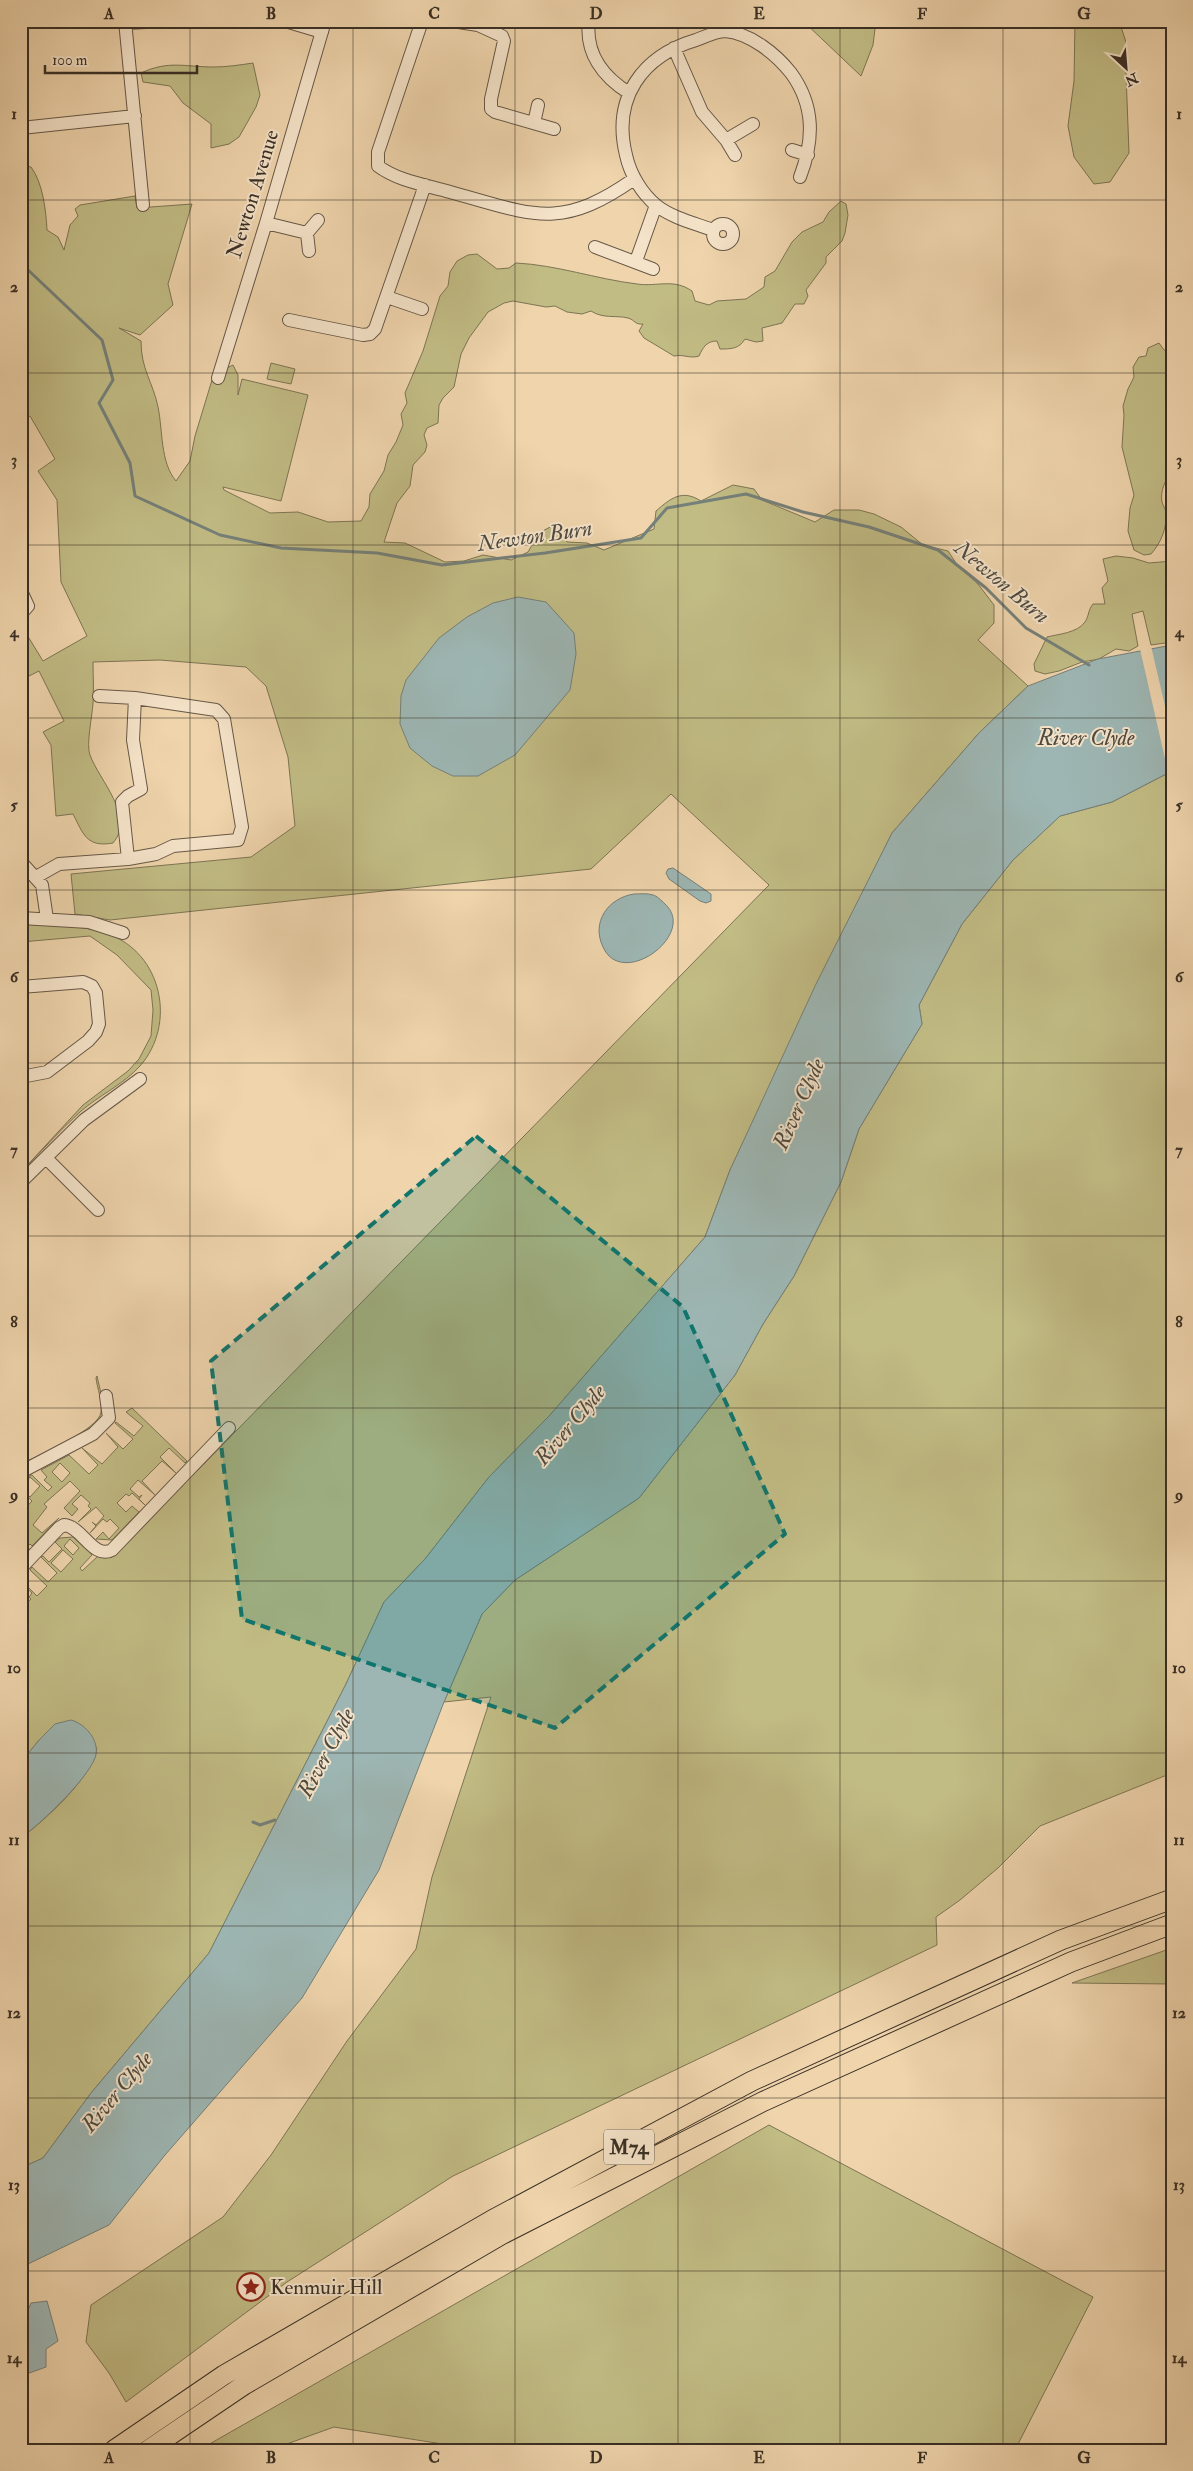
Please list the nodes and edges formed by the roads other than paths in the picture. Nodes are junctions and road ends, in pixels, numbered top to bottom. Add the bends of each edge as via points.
1 (166, 21) edge
2 (285, 21) edge
3 (422, 21) edge
4 (452, 21) edge
5 (589, 21) edge
6 (125, 22) edge
7 (723, 26) edge
8 (323, 27) edge
9 (674, 48) junction
10 (629, 93) junction
11 (538, 106) dead end
12 (135, 116) junction
13 (534, 123) junction
14 (753, 124) dead end
15 (21, 128) edge
16 (554, 129) dead end
17 (726, 140) junction
18 (792, 150) dead end
19 (735, 155) dead end
20 (808, 155) junction
21 (800, 177) dead end
22 (634, 179) junction
23 (425, 185) junction
24 (143, 205) dead end
25 (656, 205) junction
26 (318, 220) dead end
27 (266, 223) junction
28 (713, 230) dead end
29 (307, 233) junction
30 (595, 247) dead end
31 (309, 251) dead end
32 (636, 261) junction
33 (654, 269) dead end
34 (387, 297) junction
35 (422, 309) dead end
36 (289, 320) dead end
37 (218, 378) dead end
38 (21, 590) edge
39 (21, 614) edge
40 (99, 696) dead end
41 (135, 698) junction
42 (128, 859) junction
43 (21, 862) edge
44 (36, 877) junction
45 (21, 918) edge
46 (47, 919) junction
47 (123, 933) dead end
48 (21, 987) edge
49 (21, 1077) edge
50 (140, 1079) dead end
51 (46, 1158) junction
52 (21, 1182) edge
53 (98, 1210) dead end
54 (106, 1396) dead end
55 (230, 1428) dead end
56 (21, 1472) edge
57 (21, 1568) edge
58 (1172, 1899) edge
59 (1172, 1924) edge
60 (114, 2450) edge
61 (148, 2450) edge

1 - 6 street
2 - 8 street
3 - 23 street via 378,152 378,166 388,174
4 - 13 street via 478,25 502,36 491,109
5 - 10 street via 590,47 597,64 611,82
6 - 12 street
7 - 9 street
7 - 20 street via 774,55 797,81 809,109 812,126
8 - 27 street, Newton Avenue
9 - 10 street via 648,65
9 - 17 street via 702,112
10 - 22 street via 622,135 627,163
11 - 13 street
12 - 15 street
12 - 24 street
13 - 16 street
14 - 17 street
17 - 19 street
18 - 20 street
20 - 21 street
22 - 23 street via 586,207 548,215 527,213
22 - 25 street
23 - 34 street
25 - 28 street
25 - 32 street
26 - 29 street
27 - 29 street
27 - 37 street, Newton Avenue
29 - 31 street
30 - 32 street
32 - 33 street
34 - 35 street
34 - 36 street via 376,329 370,334
38 - 39 street via 28,606
40 - 41 street
41 - 42 street via 133,740 141,789 122,802
41 - 42 street via 216,710 224,720 242,827 238,840 232,842 173,846 156,854
42 - 44 street via 59,864
43 - 44 street
44 - 46 street via 45,892
45 - 46 street
46 - 47 street via 89,922
48 - 49 street via 88,983 96,993 100,1024 88,1041 47,1072
50 - 51 street via 84,1120
51 - 52 street
51 - 53 street
54 - 56 street via 109,1418 97,1431
55 - 57 street via 112,1550 99,1551 74,1528 64,1525
58 - 60 highway, M74 via 1061,1940 752,2081 492,2220 224,2375
59 - 61 highway, M74 via 1071,1962 771,2098 501,2235 244,2385

